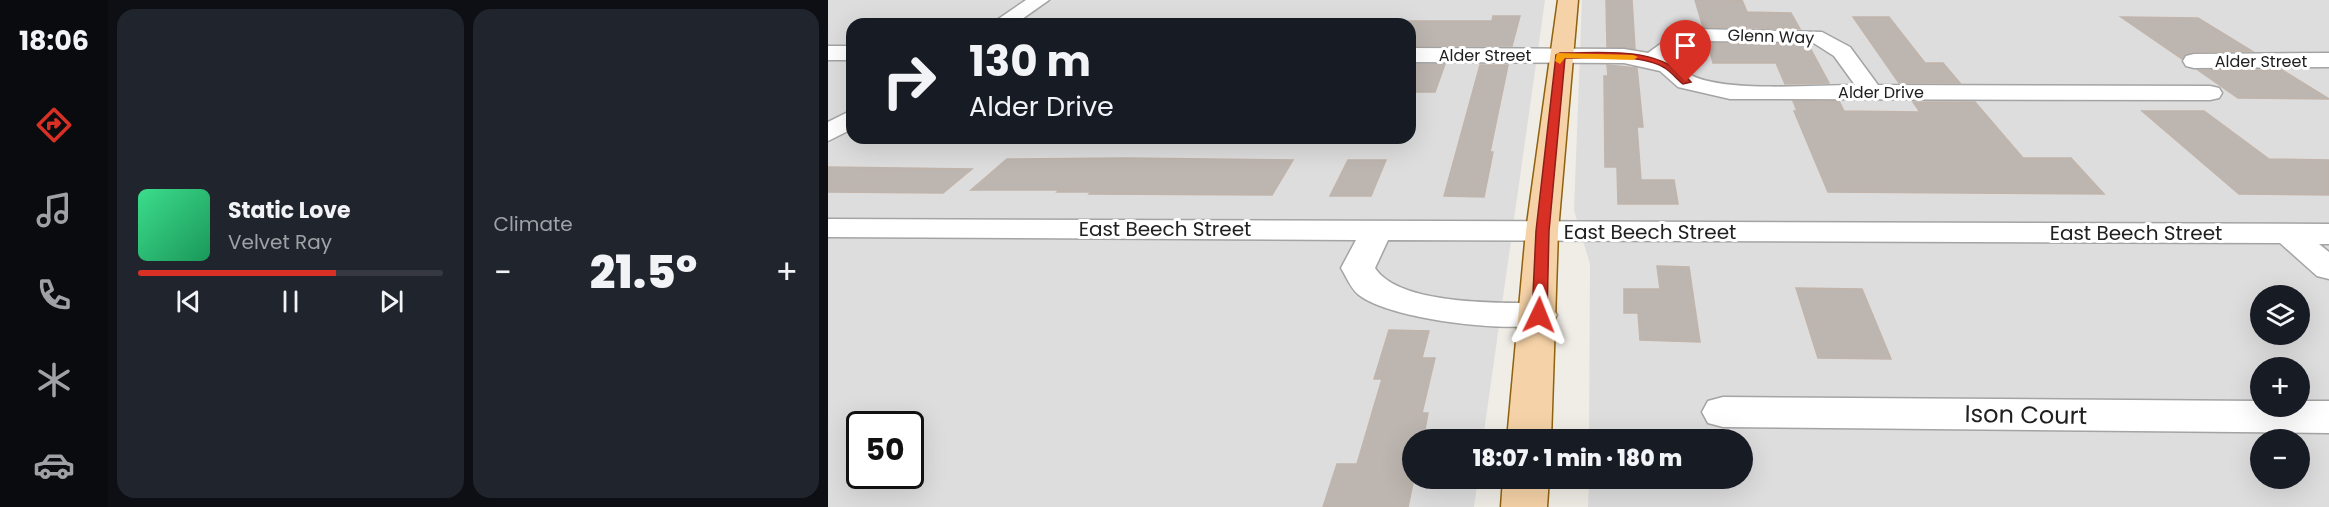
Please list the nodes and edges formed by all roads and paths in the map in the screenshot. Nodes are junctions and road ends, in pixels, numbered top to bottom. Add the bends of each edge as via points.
1 (1039, 0) edge
2 (1568, 0) edge
3 (1010, 18) edge
4 (828, 53) edge
5 (846, 53) edge
6 (1416, 55) edge
7 (1560, 55) junction
8 (1652, 60) junction
9 (2329, 60) edge
10 (2193, 61) dead end
11 (1871, 92) junction
12 (2210, 93) dead end
13 (846, 122) edge
14 (828, 133) edge
15 (828, 228) edge
16 (1379, 230) junction
17 (1542, 231) junction
18 (2288, 234) junction
19 (2329, 234) edge
20 (2329, 269) edge
21 (1539, 315) junction
22 (1723, 412) dead end
23 (2329, 417) edge
24 (1530, 429) edge
25 (1525, 489) edge
26 (1524, 507) edge

1 - 3 street
2 - 7 main road
4 - 5 street
6 - 7 street, Alder Street
7 - 8 street, Alder Drive
7 - 17 main road
8 - 11 street, Alder Drive via 1668,66 1686,82 1707,89
8 - 11 street, Glenn Way via 1682,39 1696,35 1815,36 1842,49
9 - 10 street, Alder Street
11 - 12 street, Alder Drive
13 - 14 street
15 - 16 street, East Beech Street
16 - 17 street, East Beech Street
16 - 21 street via 1358,268 1369,286 1391,298 1461,310
17 - 18 street, East Beech Street
17 - 21 main road
18 - 19 street, East Beech Street
18 - 20 street
21 - 24 main road
22 - 23 street, Ison Court
25 - 26 main road

